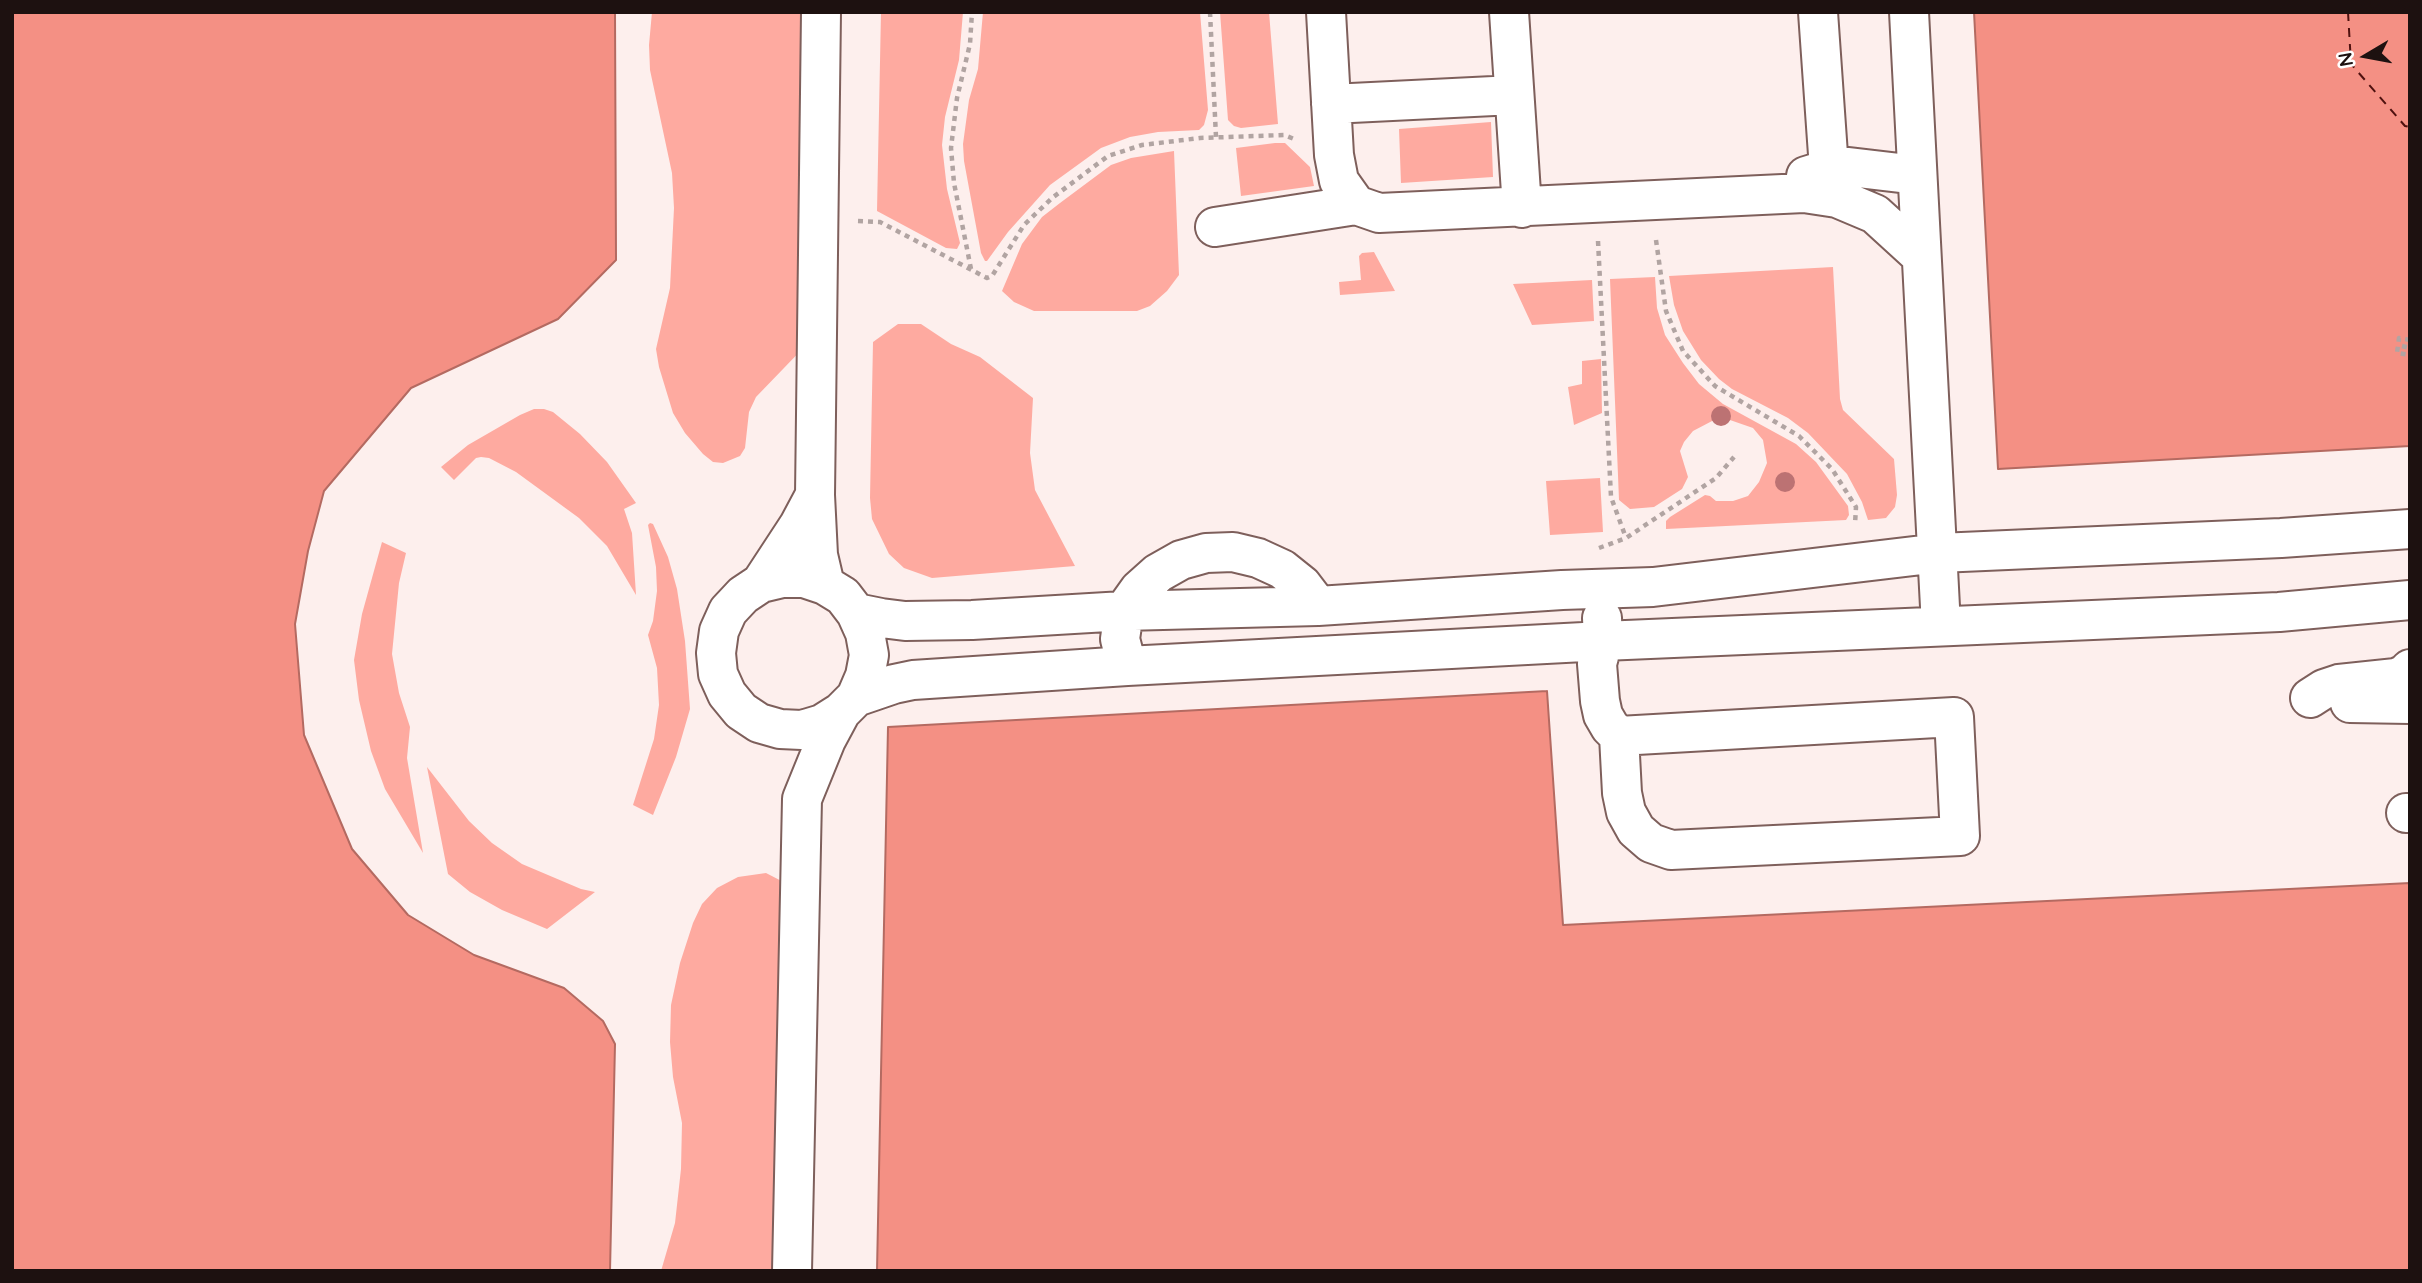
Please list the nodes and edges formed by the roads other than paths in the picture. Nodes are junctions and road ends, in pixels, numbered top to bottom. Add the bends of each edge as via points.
1 (821, 12) edge
2 (1326, 12) edge
3 (1509, 12) edge
4 (1818, 12) edge
5 (1909, 12) edge
6 (1514, 95) junction
7 (1331, 104) junction
8 (1829, 169) junction
9 (1917, 175) junction
10 (1773, 193) junction
11 (1356, 205) junction
12 (1522, 208) junction
13 (1215, 227) dead end
14 (1921, 256) junction
15 (814, 495) junction
16 (2410, 529) edge
17 (1939, 552) junction
18 (761, 583) junction
19 (825, 584) junction
20 (1601, 588) junction
21 (2410, 600) edge
22 (1318, 606) junction
23 (1124, 611) junction
24 (856, 613) junction
25 (1941, 626) junction
26 (1603, 640) junction
27 (1127, 666) junction
28 (2410, 669) edge
29 (2410, 704) edge
30 (848, 705) junction
31 (759, 723) junction
32 (1619, 736) junction
33 (802, 799) junction
34 (792, 1271) edge

1 - 15 lane
2 - 7 lane
3 - 6 lane
4 - 8 lane
5 - 9 lane
6 - 7 lane
6 - 12 lane
7 - 11 lane via 1339,181
8 - 9 lane via 1869,167
8 - 10 lane via 1799,178
9 - 14 lane
10 - 12 lane
10 - 14 lane via 1804,193 1853,203 1875,215
11 - 12 lane via 1379,214
11 - 13 lane
14 - 17 lane
15 - 18 lane
15 - 19 lane
16 - 17 lane
17 - 20 lane via 1653,587
17 - 25 lane
18 - 19 lane via 804,578
18 - 31 lane via 728,611 716,653 718,674 727,694
19 - 24 lane via 843,596
20 - 22 lane
20 - 26 lane
21 - 25 lane via 2279,612
22 - 23 lane
22 - 23 lane via 1282,569 1233,552 1181,560 1158,573
23 - 24 lane via 905,621
23 - 27 lane via 1120,639
24 - 30 lane via 869,655 865,676
25 - 26 lane
26 - 27 lane
26 - 32 lane via 1621,686
27 - 30 lane via 913,680
28 - 29 lane via 2396,678 2339,684 2310,698
30 - 31 lane via 822,724 802,730
30 - 33 lane via 826,740
31 - 33 lane via 777,747
32 - 32 lane via 1626,813 1651,843 1671,850 1960,836 1954,717
33 - 34 lane

